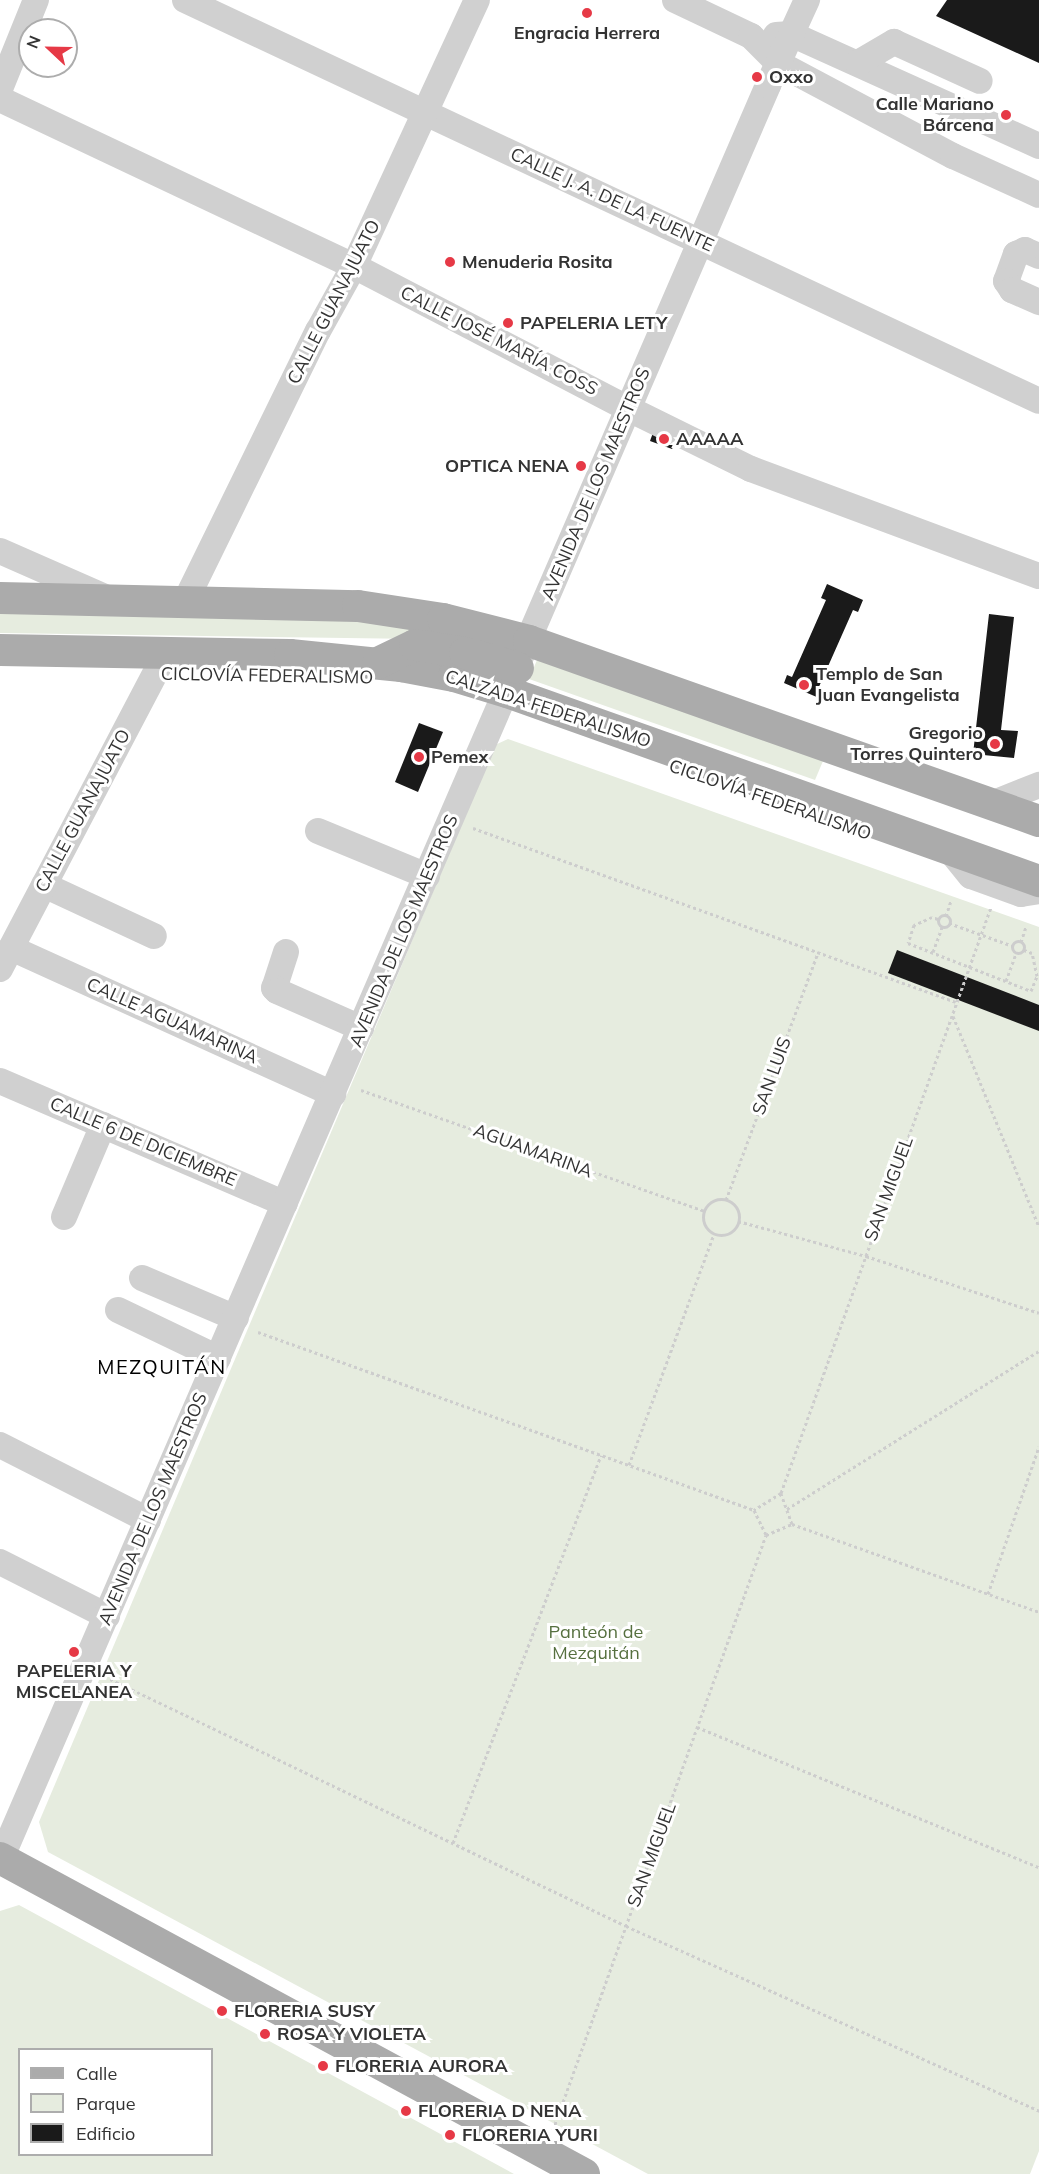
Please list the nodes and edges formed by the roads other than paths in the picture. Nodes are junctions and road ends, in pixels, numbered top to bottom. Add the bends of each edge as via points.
1 (36, 0) edge
2 (185, 0) edge
3 (477, 0) edge
4 (675, 0) edge
5 (807, 0) edge
6 (791, 34) junction
7 (751, 36) junction
8 (778, 63) junction
9 (858, 63) junction
10 (980, 81) dead end
11 (0, 89) edge
12 (0, 99) edge
13 (425, 114) junction
14 (1039, 146) edge
15 (1039, 195) edge
16 (701, 241) junction
17 (1039, 256) edge
18 (354, 266) junction
19 (1039, 302) edge
20 (1039, 401) edge
21 (629, 409) junction
22 (0, 551) edge
23 (1039, 576) edge
24 (0, 598) edge
25 (111, 600) junction
26 (185, 602) junction
27 (0, 650) edge
28 (166, 653) junction
29 (518, 667) junction
30 (1039, 785) edge
31 (992, 804) junction
32 (1039, 821) edge
33 (318, 831) dead end
34 (948, 848) junction
35 (427, 876) junction
36 (1039, 881) edge
37 (44, 885) junction
38 (1039, 891) edge
39 (154, 936) dead end
40 (286, 952) dead end
41 (6, 959) edge
42 (361, 1028) junction
43 (0, 1081) edge
44 (333, 1094) junction
45 (103, 1125) junction
46 (285, 1204) junction
47 (64, 1217) dead end
48 (142, 1278) dead end
49 (118, 1310) dead end
50 (236, 1318) junction
51 (218, 1358) junction
52 (0, 1445) edge
53 (148, 1520) junction
54 (0, 1562) edge
55 (107, 1616) junction
56 (0, 1860) edge
57 (585, 2174) edge

1 - 11 street
2 - 13 street, CALLE J. A. DE LA FUENTE
3 - 13 street, CALLE GUANAJUATO
4 - 7 street
5 - 6 street, AVENIDA DE LOS MAESTROS
6 - 7 street
6 - 8 street, AVENIDA DE LOS MAESTROS
6 - 9 street
7 - 8 street
8 - 15 street via 953,156
8 - 16 street, AVENIDA DE LOS MAESTROS
9 - 10 street via 894,42
9 - 14 street
12 - 18 street, CALLE JOSÉ MARÍA COSS
13 - 16 street, CALLE J. A. DE LA FUENTE
13 - 18 street, CALLE GUANAJUATO
16 - 20 street, CALLE J. A. DE LA FUENTE
16 - 21 street, AVENIDA DE LOS MAESTROS
17 - 19 street via 1021,251 1016,254 1006,281 1012,290
18 - 21 street, CALLE JOSÉ MARÍA COSS
18 - 26 street, CALLE GUANAJUATO
21 - 23 street, CALLE JOSÉ MARÍA COSS via 751,469
21 - 29 street, AVENIDA DE LOS MAESTROS
22 - 25 street
24 - 25 main road, CALZADA FEDERALISMO
25 - 26 main road, CALZADA FEDERALISMO
26 - 29 main road, CALZADA FEDERALISMO via 358,606 443,619
27 - 28 main road, CALZADA FEDERALISMO
28 - 29 main road, CALZADA FEDERALISMO via 378,663 454,676
28 - 37 street, CALLE GUANAJUATO
29 - 31 main road, CALZADA FEDERALISMO
29 - 34 main road, CALZADA FEDERALISMO
29 - 35 street, AVENIDA DE LOS MAESTROS
30 - 31 street
31 - 32 main road, CALZADA FEDERALISMO
33 - 35 street
34 - 36 main road, CALZADA FEDERALISMO
34 - 38 street via 971,876 1021,894
35 - 42 street, AVENIDA DE LOS MAESTROS
37 - 39 street
37 - 41 street, CALLE GUANAJUATO
40 - 42 street via 274,988
41 - 44 street, CALLE AGUAMARINA
42 - 44 street, AVENIDA DE LOS MAESTROS
43 - 45 street, CALLE 6 DE DICIEMBRE
44 - 46 street, AVENIDA DE LOS MAESTROS
45 - 46 street, CALLE 6 DE DICIEMBRE
45 - 47 street
46 - 50 street, AVENIDA DE LOS MAESTROS
48 - 50 street
49 - 51 street
50 - 51 street, AVENIDA DE LOS MAESTROS
51 - 53 street, AVENIDA DE LOS MAESTROS
52 - 53 street
53 - 55 street, AVENIDA DE LOS MAESTROS
54 - 55 street
55 - 56 street, AVENIDA DE LOS MAESTROS
56 - 57 main road

